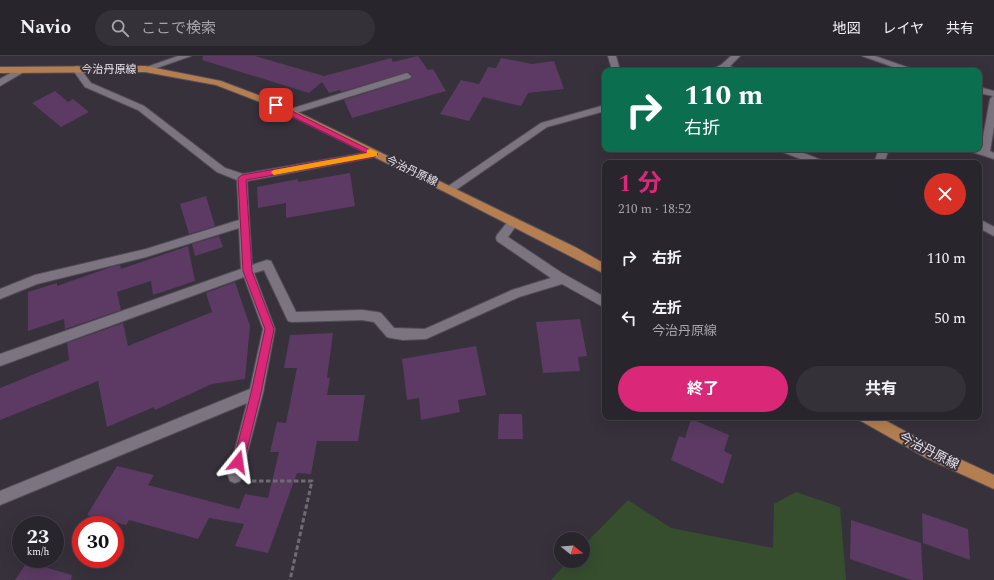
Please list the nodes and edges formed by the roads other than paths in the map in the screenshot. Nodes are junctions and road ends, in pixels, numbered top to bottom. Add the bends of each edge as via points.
1 (187, 56) edge
2 (612, 56) edge
3 (866, 56) edge
4 (733, 57) edge
5 (724, 67) joint
6 (615, 68) edge
7 (727, 68) edge
8 (904, 68) edge
9 (76, 69) junction
10 (145, 69) junction
11 (0, 70) edge
12 (21, 70) junction
13 (407, 76) dead end
14 (0, 83) edge
15 (982, 91) edge
16 (994, 94) edge
17 (994, 99) edge
18 (602, 109) edge
19 (290, 112) junction
20 (791, 152) edge
21 (375, 154) junction
22 (989, 155) edge
23 (814, 160) edge
24 (242, 178) junction
25 (449, 189) junction
26 (245, 222) junction
27 (514, 222) junction
28 (982, 225) edge
29 (994, 232) edge
30 (602, 268) edge
31 (247, 271) junction
32 (562, 279) junction
33 (0, 294) edge
34 (602, 301) edge
35 (0, 360) edge
36 (256, 393) junction
37 (871, 420) edge
38 (235, 476) road end
39 (994, 482) edge
40 (0, 498) edge

1 - 10 street
2 - 6 street
3 - 8 street
4 - 5 street
5 - 7 street
9 - 10 main road, 今治丹原線
9 - 12 main road, 今治丹原線
9 - 24 street via 88,85 141,108 221,170
10 - 19 main road, 今治丹原線 via 218,83
11 - 12 main road, 今治丹原線
12 - 14 street
13 - 19 street
15 - 16 street
17 - 22 street
18 - 25 street via 544,125
19 - 21 main road, 今治丹原線
20 - 23 street
21 - 24 street
21 - 25 main road, 今治丹原線
24 - 26 street
25 - 27 main road, 今治丹原線
26 - 31 street
26 - 33 street via 146,254 55,274
27 - 30 main road, 今治丹原線
27 - 32 street via 500,238
28 - 29 street
31 - 32 street via 267,264 292,317 376,317 391,333 403,335 426,334 516,293
31 - 35 street
31 - 36 street via 269,329
32 - 34 street
36 - 38 street
36 - 40 street
37 - 39 main road, 今治丹原線 via 931,453

